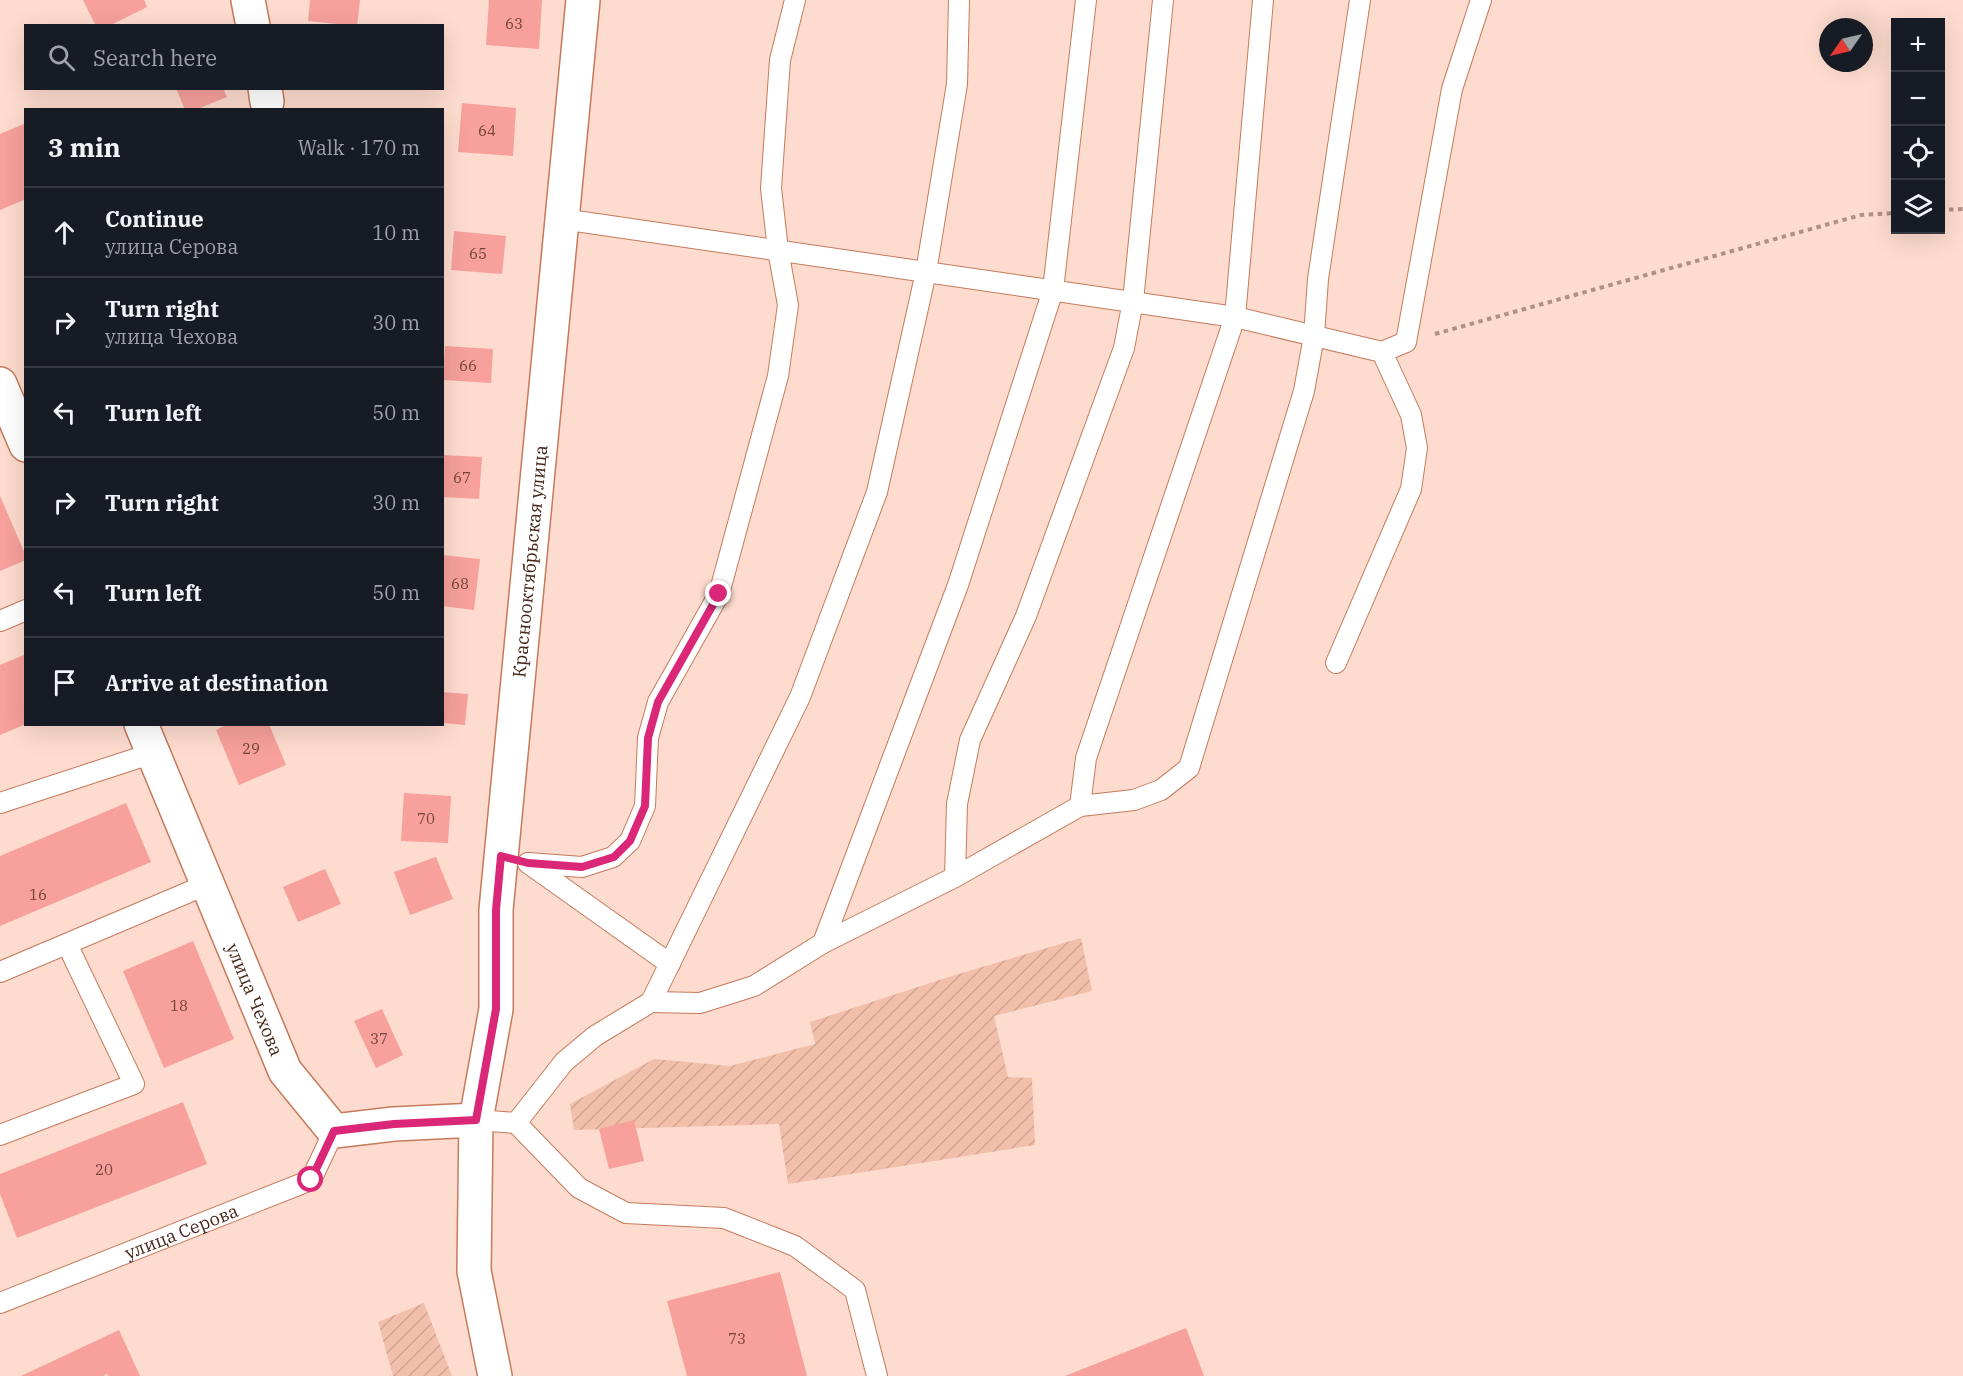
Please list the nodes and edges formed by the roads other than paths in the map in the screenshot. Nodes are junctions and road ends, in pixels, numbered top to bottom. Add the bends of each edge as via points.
1 (248, 0) edge
2 (583, 0) edge
3 (795, 0) edge
4 (959, 0) edge
5 (1086, 0) edge
6 (1163, 0) edge
7 (1263, 0) edge
8 (1360, 0) edge
9 (1481, 0) edge
10 (253, 24) edge
11 (562, 219) junction
12 (778, 250) junction
13 (926, 272) junction
14 (1053, 290) junction
15 (1133, 301) junction
16 (1235, 317) junction
17 (1314, 336) junction
18 (1382, 352) junction
19 (0, 384) edge
20 (24, 440) edge
21 (24, 611) edge
22 (0, 621) edge
23 (1336, 663) dead end
24 (147, 739) edge
25 (0, 803) edge
26 (1080, 806) junction
27 (515, 860) junction
28 (955, 876) junction
29 (208, 884) junction
30 (823, 943) junction
31 (67, 944) junction
32 (670, 964) junction
33 (0, 972) edge
34 (651, 1002) junction
35 (476, 1120) junction
36 (516, 1123) junction
37 (334, 1131) junction
38 (0, 1135) edge
39 (0, 1303) edge
40 (495, 1376) edge
41 (877, 1376) edge

1 - 10 street
2 - 11 street, Краснооктябрьская улица
3 - 12 lane via 780,60 771,188
4 - 13 lane via 957,84
5 - 14 lane
6 - 15 lane
7 - 16 lane
8 - 17 lane via 1318,279
9 - 18 lane via 1452,90 1406,342
11 - 12 lane
11 - 27 street, Краснооктябрьская улица
12 - 13 lane
12 - 27 lane via 788,305 778,376 719,594 658,702 648,738 645,806 630,841 614,857 582,867
13 - 14 lane
13 - 32 lane via 877,492 800,697
14 - 15 lane
14 - 30 lane via 958,585
15 - 16 lane
15 - 28 lane via 1125,348 1034,593 970,740 957,804
16 - 17 lane
16 - 26 lane via 1086,758
17 - 18 lane
17 - 26 lane via 1304,391 1189,768 1161,790 1134,800
18 - 23 lane via 1411,415 1416,448 1411,489
19 - 20 street
21 - 22 lane
24 - 25 lane
24 - 29 street, улица Чехова
26 - 28 lane
27 - 32 lane
27 - 35 street, Краснооктябрьская улица via 496,910 496,1009
28 - 30 lane
29 - 31 lane
29 - 37 street, улица Чехова via 285,1071
30 - 34 lane via 754,986 700,1003
31 - 33 lane
31 - 38 lane via 134,1084
32 - 34 lane
34 - 36 lane via 595,1036 564,1062
35 - 36 lane
35 - 37 street
35 - 40 street, Краснооктябрьская улица via 474,1271
36 - 41 lane via 579,1188 626,1213 724,1218 795,1246 855,1290
37 - 39 lane, улица Серова via 311,1180

